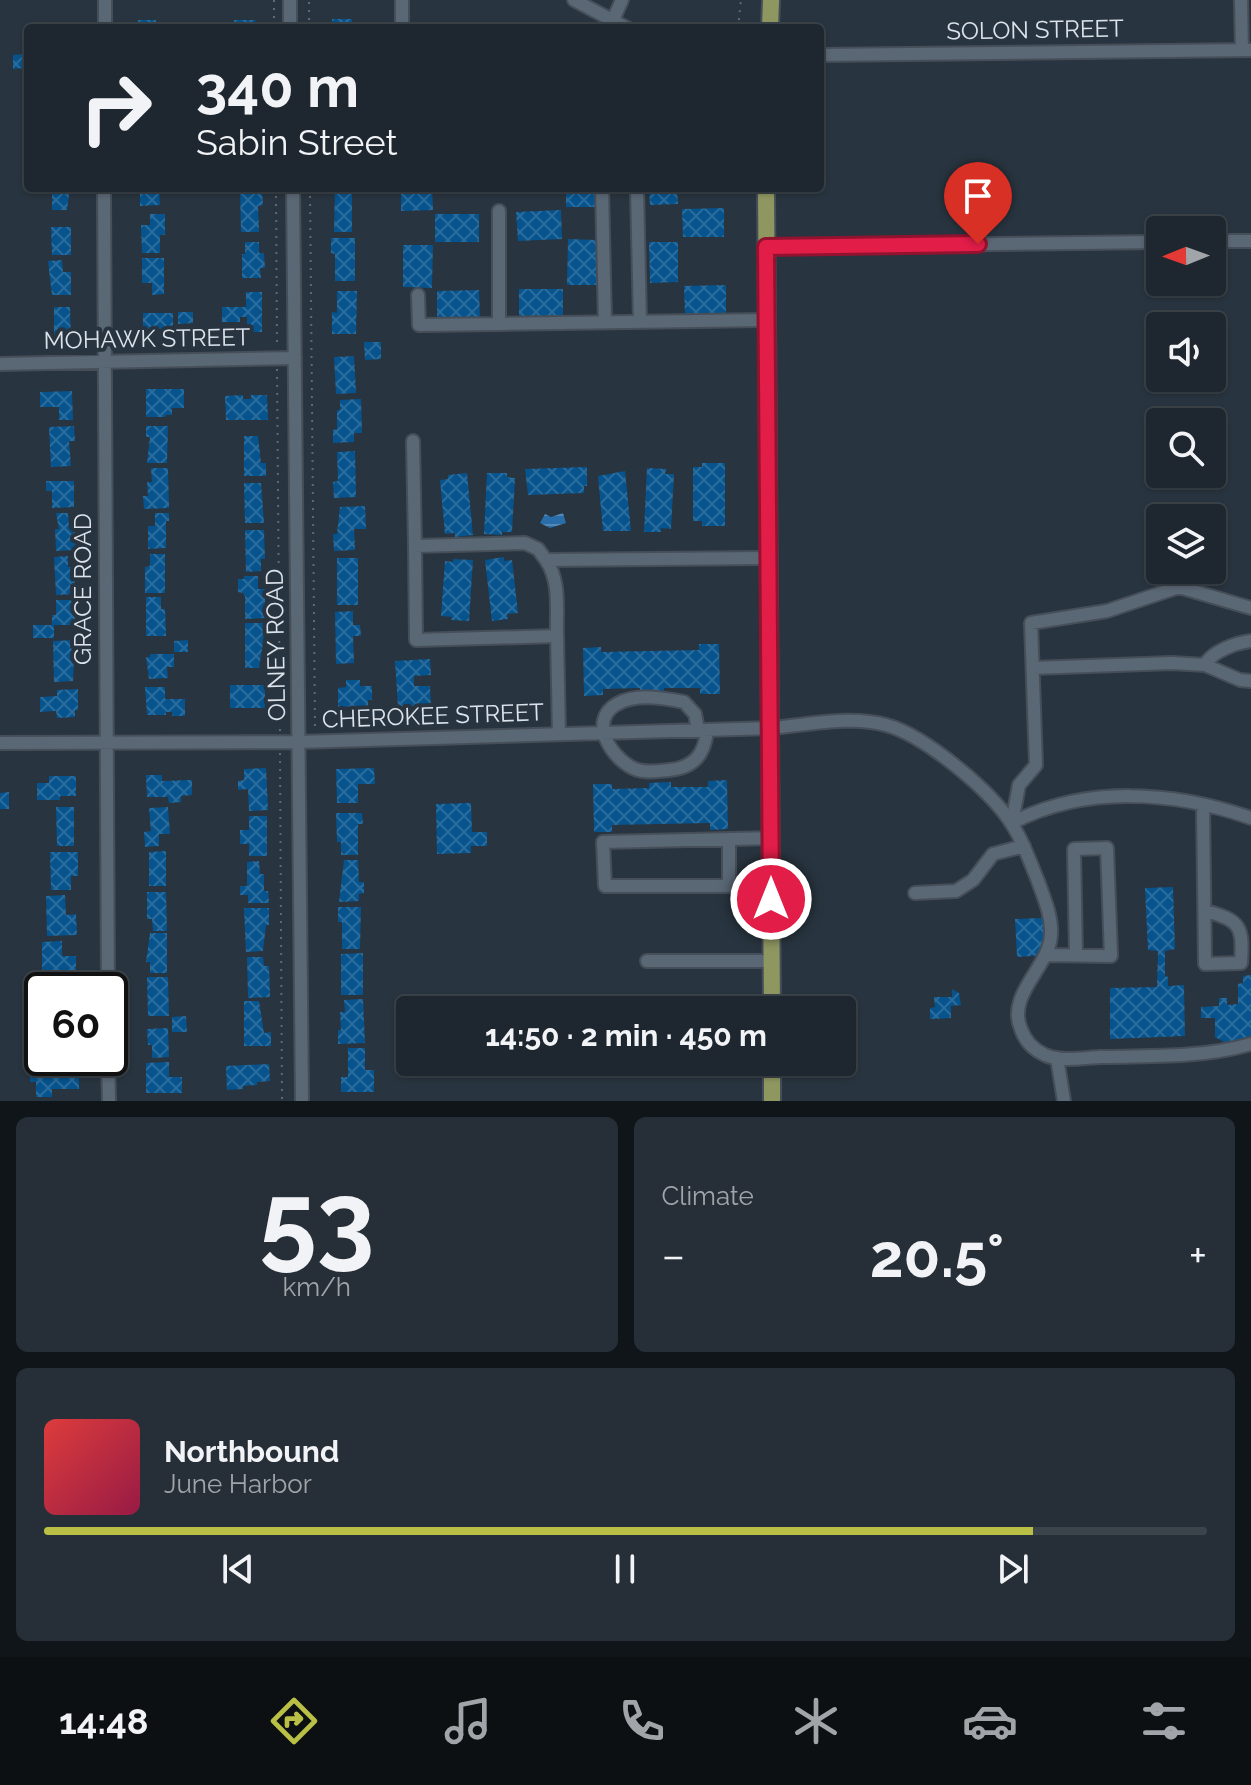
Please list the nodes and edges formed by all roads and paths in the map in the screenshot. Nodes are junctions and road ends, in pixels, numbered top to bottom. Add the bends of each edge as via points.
1 (105, 0) edge
2 (274, 0) edge
3 (290, 0) edge
4 (309, 0) edge
5 (402, 0) edge
6 (574, 0) edge
7 (622, 0) edge
8 (741, 0) edge
9 (771, 0) edge
10 (1241, 0) edge
11 (613, 20) junction
12 (105, 24) edge
13 (274, 24) edge
14 (290, 24) edge
15 (309, 24) edge
16 (402, 24) edge
17 (620, 24) edge
18 (738, 24) edge
19 (770, 24) edge
20 (1247, 50) edge
21 (824, 55) edge
22 (104, 192) edge
23 (276, 192) edge
24 (293, 192) edge
25 (310, 192) edge
26 (602, 192) edge
27 (637, 192) edge
28 (766, 192) edge
29 (499, 211) dead end
30 (1226, 241) edge
31 (1251, 241) edge
32 (1146, 242) edge
33 (766, 247) junction
34 (418, 295) dead end
35 (766, 320) junction
36 (605, 322) junction
37 (640, 322) junction
38 (499, 324) junction
39 (277, 358) junction
40 (295, 358) junction
41 (103, 361) junction
42 (0, 364) edge
43 (413, 441) dead end
44 (415, 546) junction
45 (768, 558) junction
46 (546, 560) junction
47 (1251, 608) edge
48 (557, 636) junction
49 (1251, 641) edge
50 (1205, 665) junction
51 (1033, 668) junction
52 (1251, 681) edge
53 (771, 728) junction
54 (703, 730) junction
55 (603, 733) junction
56 (559, 734) junction
57 (315, 741) junction
58 (106, 742) junction
59 (280, 742) junction
60 (299, 742) junction
61 (0, 743) edge
62 (1203, 806) junction
63 (1251, 818) edge
64 (1012, 823) junction
65 (771, 838) junction
66 (729, 839) junction
67 (1024, 846) junction
68 (915, 893) dead end
69 (1205, 911) junction
70 (1046, 955) junction
71 (1076, 955) junction
72 (647, 961) dead end
73 (772, 961) junction
74 (108, 972) edge
75 (772, 996) edge
76 (1251, 1044) edge
77 (1057, 1058) junction
78 (108, 1076) edge
79 (772, 1076) edge
80 (109, 1101) edge
81 (282, 1101) edge
82 (302, 1101) edge
83 (772, 1101) edge
84 (1064, 1101) edge

1 - 12 street
2 - 13 path
3 - 14 street
4 - 15 path
5 - 16 street
6 - 11 street
7 - 11 street
8 - 18 path
9 - 19 main road
10 - 20 street
11 - 17 street
20 - 21 street, SOLON STREET
22 - 41 street, GRACE ROAD
23 - 39 path
24 - 40 street, OLNEY ROAD
25 - 57 path
26 - 36 street
27 - 37 street
28 - 33 main road
29 - 38 street
30 - 31 street
32 - 33 street
33 - 35 main road
34 - 38 street via 419,325
35 - 37 street
35 - 45 main road
36 - 37 street
36 - 38 street
39 - 40 street, MOHAWK STREET
39 - 41 street, MOHAWK STREET
39 - 59 path
40 - 60 street, OLNEY ROAD
41 - 42 street, MOHAWK STREET
41 - 58 street, GRACE ROAD
43 - 44 street
44 - 46 street via 525,543
44 - 48 street via 416,640
45 - 46 street
45 - 53 main road
46 - 48 street via 556,587
47 - 51 street via 1179,587 1107,611 1031,623
48 - 56 street
49 - 50 street via 1239,642
50 - 51 street
50 - 52 street
51 - 64 street via 1036,765 1019,785
53 - 54 street, CHEROKEE STREET
53 - 64 street, CHEROKEE STREET via 846,721 904,730 968,778
53 - 65 main road
54 - 55 street, CHEROKEE STREET
54 - 55 street via 684,702 647,698 615,704 605,714
54 - 55 street via 701,754 694,763 656,771 624,763 613,755
55 - 56 street, CHEROKEE STREET
56 - 57 street, CHEROKEE STREET
57 - 60 street, CHEROKEE STREET
58 - 59 street, CHEROKEE STREET
58 - 61 street, CHEROKEE STREET
58 - 74 street, GRACE ROAD
59 - 60 street, CHEROKEE STREET
59 - 81 path
60 - 82 street, OLNEY ROAD
62 - 63 street
62 - 64 street via 1147,797 1099,797 1050,806
62 - 69 street
64 - 67 street, CHEROKEE STREET
65 - 66 street
65 - 73 main road
66 - 66 street via 603,842 605,886 729,886
67 - 68 street via 993,854 973,880 956,891
67 - 70 street, CHEROKEE STREET via 1051,925
69 - 69 street via 1205,964 1241,963 1243,935 1235,922
70 - 71 street
70 - 77 street via 1022,998 1018,1020 1035,1049
71 - 71 street via 1111,956 1107,848 1074,849
72 - 73 street
73 - 75 main road
76 - 77 street via 1194,1054
77 - 84 street
78 - 80 street
79 - 83 main road

